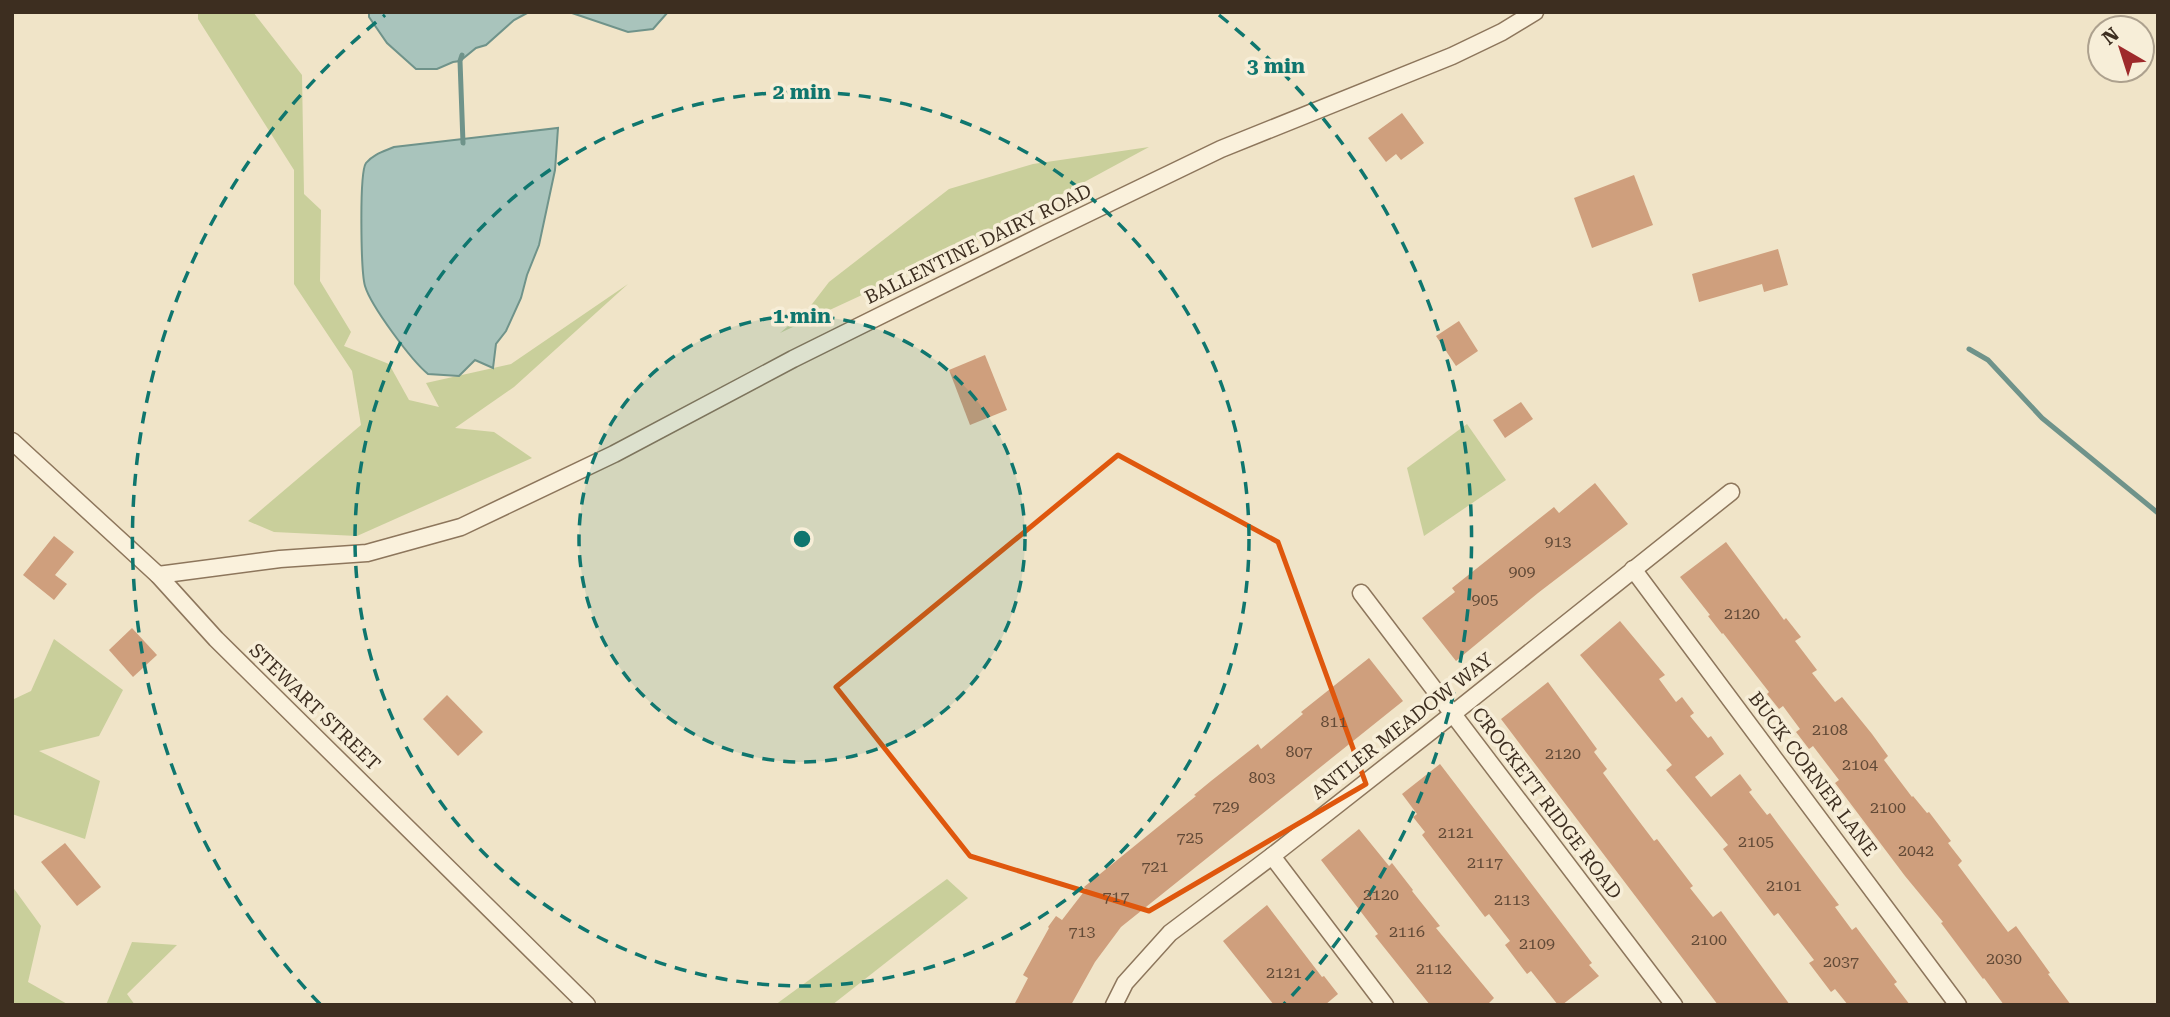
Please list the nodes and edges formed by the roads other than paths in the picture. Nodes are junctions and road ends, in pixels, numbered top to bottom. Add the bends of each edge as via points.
1 (1535, 12) edge
2 (12, 441) edge
3 (1731, 492) dead end
4 (1633, 569) junction
5 (158, 575) junction
6 (1361, 593) dead end
7 (1453, 714) junction
8 (1272, 856) junction
9 (587, 1005) edge
10 (1114, 1005) edge
11 (1384, 1005) edge
12 (1674, 1005) edge
13 (1958, 1005) edge

1 - 5 street, BALLENTINE DAIRY ROAD via 1452,56 1221,149 461,527 367,553
2 - 5 street, STEWART STREET
3 - 4 street, ANTLER MEADOW WAY
4 - 7 street, ANTLER MEADOW WAY
4 - 13 street, BUCK CORNER LANE
5 - 9 street, STEWART STREET via 216,639
6 - 7 street, CROCKETT RIDGE ROAD
7 - 8 street, ANTLER MEADOW WAY
7 - 12 street, CROCKETT RIDGE ROAD
8 - 10 street, ANTLER MEADOW WAY via 1170,933 1125,983
8 - 11 street

